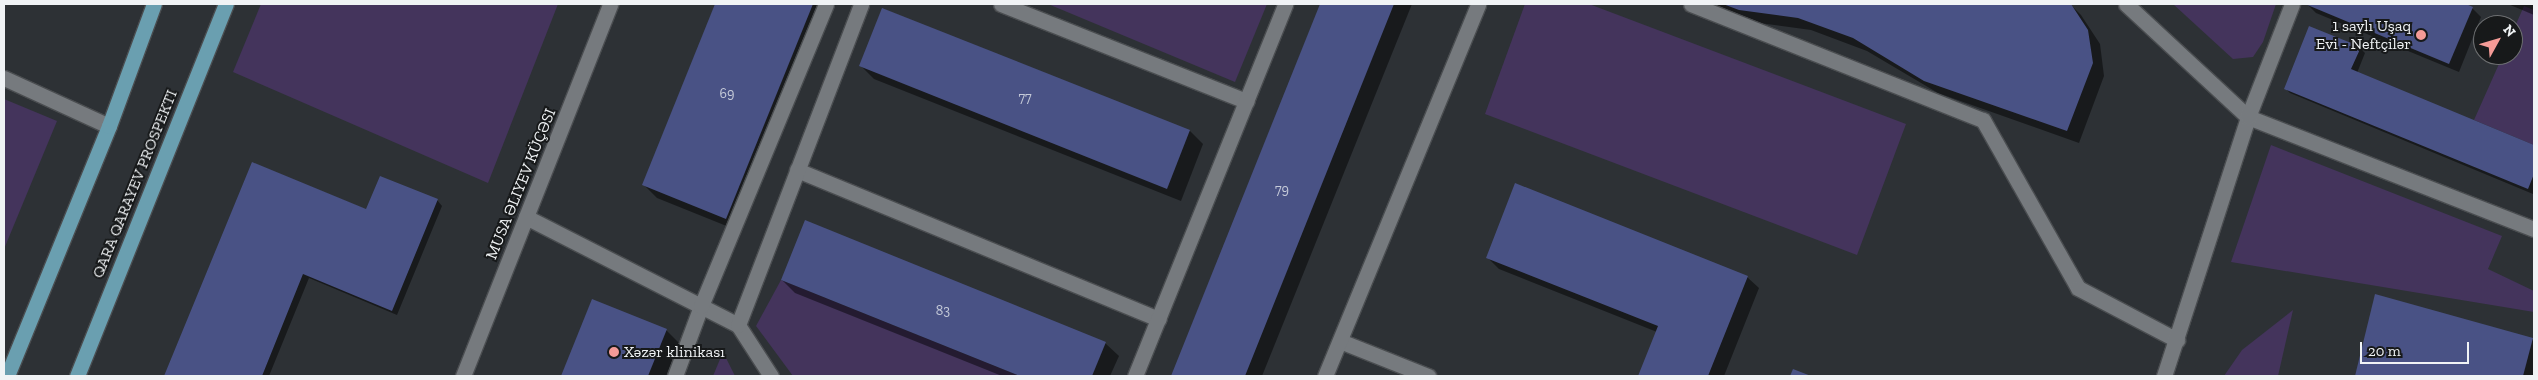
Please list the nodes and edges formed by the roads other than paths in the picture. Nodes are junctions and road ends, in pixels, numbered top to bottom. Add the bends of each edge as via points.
1 (154, 4) edge
2 (226, 4) edge
3 (610, 4) edge
4 (826, 4) edge
5 (861, 4) edge
6 (1001, 4) edge
7 (1285, 4) edge
8 (1478, 4) edge
9 (1690, 4) edge
10 (2126, 4) edge
11 (2292, 4) edge
12 (4, 78) edge
13 (1246, 101) junction
14 (2248, 118) junction
15 (109, 126) junction
16 (797, 170) junction
17 (526, 217) junction
18 (2534, 229) edge
19 (701, 306) junction
20 (1158, 318) junction
21 (738, 325) junction
22 (2178, 340) junction
23 (1340, 341) junction
24 (7, 376) edge
25 (77, 376) edge
26 (463, 376) edge
27 (676, 376) edge
28 (771, 376) edge
29 (1135, 376) edge
30 (1325, 376) edge
31 (1428, 376) edge
32 (2164, 376) edge

1 - 15 main road
2 - 25 main road, QARA QARAYEV PROSPEKTI
3 - 17 street, MUSA ƏLIYEV KÜÇƏSI
4 - 19 street
5 - 16 street
6 - 13 street
7 - 13 street
8 - 23 street
9 - 22 street via 1983,120 2078,288
10 - 14 street
11 - 14 street
12 - 15 street
13 - 20 street
14 - 18 street
14 - 22 street
15 - 24 main road
16 - 20 street
16 - 21 street
17 - 19 street
17 - 26 street, MUSA ƏLIYEV KÜÇƏSI
19 - 21 street
19 - 27 street
20 - 29 street
21 - 28 street
22 - 32 street
23 - 30 street
23 - 31 street

